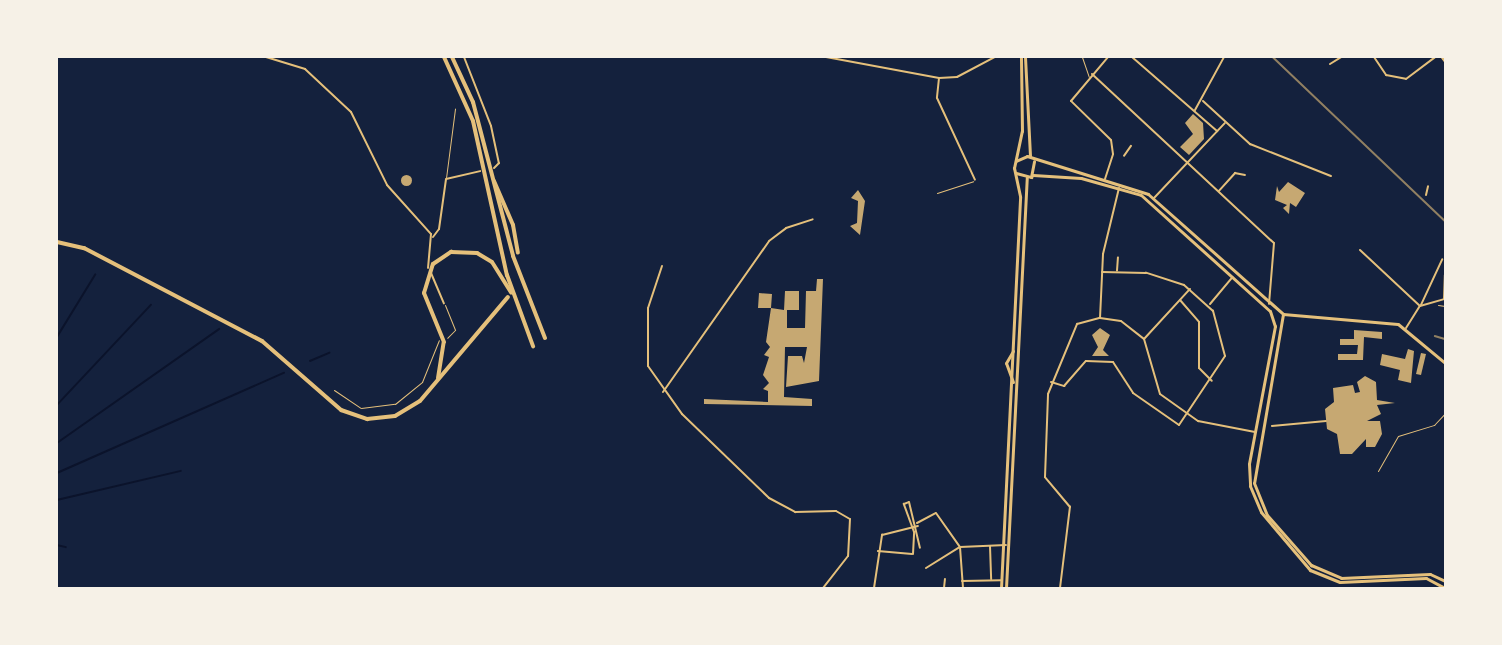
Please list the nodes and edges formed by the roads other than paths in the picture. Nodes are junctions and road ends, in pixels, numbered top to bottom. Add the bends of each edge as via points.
1 (266, 57) edge
2 (444, 57) edge
3 (452, 57) edge
4 (464, 57) edge
5 (826, 57) edge
6 (995, 57) edge
7 (1021, 57) edge
8 (1026, 57) edge
9 (1082, 57) edge
10 (1108, 57) edge
11 (1132, 57) edge
12 (1224, 57) edge
13 (1341, 57) edge
14 (1374, 57) edge
15 (1435, 57) edge
16 (1442, 57) edge
17 (1445, 61) edge
18 (1330, 64) dead end
19 (1092, 74) junction
20 (1089, 77) junction
21 (939, 78) junction
22 (1203, 100) junction
23 (455, 109) dead end
24 (1195, 110) junction
25 (1225, 123) junction
26 (1217, 131) junction
27 (1131, 146) dead end
28 (1124, 156) dead end
29 (1032, 158) junction
30 (1016, 160) junction
31 (1188, 162) junction
32 (494, 168) dead end
33 (480, 171) dead end
34 (1015, 171) junction
35 (491, 174) junction
36 (1034, 175) junction
37 (1245, 175) dead end
38 (1331, 176) dead end
39 (1027, 178) junction
40 (446, 179) junction
41 (975, 180) joint
42 (1104, 181) junction
43 (1120, 185) junction
44 (1428, 186) dead end
45 (1219, 191) junction
46 (937, 193) dead end
47 (1426, 195) dead end
48 (1153, 199) junction
49 (813, 219) dead end
50 (433, 237) junction
51 (57, 242) edge
52 (1360, 250) dead end
53 (518, 253) dead end
54 (1118, 258) dead end
55 (1442, 260) dead end
56 (662, 266) dead end
57 (428, 268) dead end
58 (1102, 272) junction
59 (1117, 272) junction
60 (431, 273) dead end
61 (1235, 275) junction
62 (1445, 275) edge
63 (1190, 289) junction
64 (1445, 292) edge
65 (508, 297) dead end
66 (1179, 300) junction
67 (515, 302) junction
68 (444, 303) joint
69 (1269, 304) junction
70 (1209, 305) junction
71 (1438, 305) junction
72 (1420, 306) junction
73 (1445, 306) edge
74 (1281, 313) junction
75 (1294, 317) junction
76 (1100, 318) junction
77 (1275, 318) junction
78 (1282, 320) junction
79 (1406, 328) junction
80 (447, 338) dead end
81 (545, 338) dead end
82 (1144, 339) junction
83 (439, 340) dead end
84 (533, 346) dead end
85 (1013, 354) junction
86 (1019, 357) junction
87 (1445, 363) edge
88 (438, 379) junction
89 (1212, 381) junction
90 (1013, 382) junction
91 (1051, 382) junction
92 (334, 390) dead end
93 (663, 392) junction
94 (1445, 413) edge
95 (1189, 416) junction
96 (1326, 421) dead end
97 (1272, 426) dead end
98 (1257, 433) junction
99 (1378, 471) dead end
100 (915, 519) junction
101 (910, 521) junction
102 (918, 525) junction
103 (913, 528) junction
104 (990, 545) junction
105 (1006, 545) junction
106 (920, 548) dead end
107 (960, 548) junction
108 (878, 551) junction
109 (913, 554) joint
110 (926, 568) dead end
111 (945, 579) dead end
112 (991, 579) junction
113 (1364, 579) junction
114 (1002, 580) junction
115 (962, 581) junction
116 (1445, 581) edge
117 (824, 588) edge
118 (874, 588) edge
119 (944, 588) edge
120 (963, 588) edge
121 (1001, 588) edge
122 (1006, 588) edge
123 (1060, 588) edge
124 (1365, 588) edge
125 (1445, 588) edge

1 - 50 street via 303,68 348,108 387,185
2 - 67 highway via 473,121
3 - 35 highway via 473,102
4 - 32 street via 490,126 499,163
5 - 21 street via 846,62 863,60
6 - 21 street via 957,77
7 - 30 main road via 1022,131
8 - 29 main road via 1026,147
9 - 20 lane
10 - 19 street
11 - 24 street
12 - 22 street
13 - 18 street
14 - 15 street via 1386,75 1406,79
16 - 17 main road
19 - 20 street
19 - 31 street
20 - 42 street via 1071,101 1111,140
21 - 41 street via 937,98
22 - 24 street
22 - 25 street
23 - 40 lane
24 - 26 street
25 - 26 street
25 - 38 street via 1250,144
26 - 31 street
27 - 28 street
29 - 30 main road
29 - 36 main road
29 - 42 main road
30 - 34 main road
31 - 45 street
31 - 48 street
33 - 40 street
34 - 39 main road
34 - 85 main road via 1020,196
35 - 53 highway via 513,225
35 - 81 highway via 513,256
36 - 39 main road
36 - 42 main road
37 - 45 street via 1235,173
39 - 86 main road
40 - 50 street via 439,229
41 - 46 lane
42 - 43 main road
43 - 48 main road
43 - 58 street
44 - 47 street
45 - 69 street via 1274,243
48 - 61 main road
49 - 93 street via 786,228 769,241
50 - 57 street
51 - 88 highway via 84,248 262,341 353,416 371,420 400,414
52 - 72 street
54 - 59 street
55 - 72 street
56 - 93 street via 648,308 645,356
58 - 59 street
58 - 76 street
59 - 63 street via 1146,273
60 - 68 street
61 - 69 main road
61 - 70 street
61 - 77 main road
62 - 64 street
63 - 66 street
63 - 70 street
64 - 71 street
65 - 88 highway
66 - 82 street
66 - 89 street via 1199,322 1199,368
67 - 84 highway
67 - 88 highway via 492,262 471,251 448,253 429,271 424,293 444,342
68 - 80 lane via 455,330
69 - 74 main road
70 - 89 street via 1225,347
71 - 72 street
71 - 73 lane
72 - 79 street
74 - 75 main road
74 - 77 main road
74 - 78 main road
75 - 78 main road
75 - 79 main road
76 - 82 street via 1121,321
76 - 91 street via 1073,329
77 - 78 main road
77 - 98 main road
78 - 98 main road
79 - 87 main road
82 - 95 street via 1156,390
83 - 92 lane via 422,382 395,404 361,408
85 - 86 main road
85 - 90 main road
85 - 90 main road via 1006,363
86 - 122 main road
89 - 95 street
90 - 105 main road
91 - 95 street via 1064,386 1086,361 1113,362 1133,393 1174,424
91 - 123 street via 1045,477 1070,507
93 - 117 street via 769,498 795,512 836,511 848,517 848,556
94 - 99 lane via 1434,425 1398,436
95 - 98 street
96 - 97 street
98 - 113 main road via 1249,473 1261,512 1315,573 1340,582
100 - 101 street
100 - 101 street via 909,501 904,503
100 - 102 street
101 - 103 street
102 - 103 street
102 - 106 street
102 - 107 street via 936,513
103 - 108 street via 882,535
103 - 109 street
104 - 105 street
104 - 107 street
104 - 112 street
105 - 114 main road
107 - 110 street
107 - 115 street
108 - 109 street
108 - 118 street
111 - 119 street
112 - 114 street
112 - 115 street
113 - 116 main road via 1430,574
113 - 124 street
113 - 125 main road via 1426,578
114 - 121 main road
115 - 120 street

